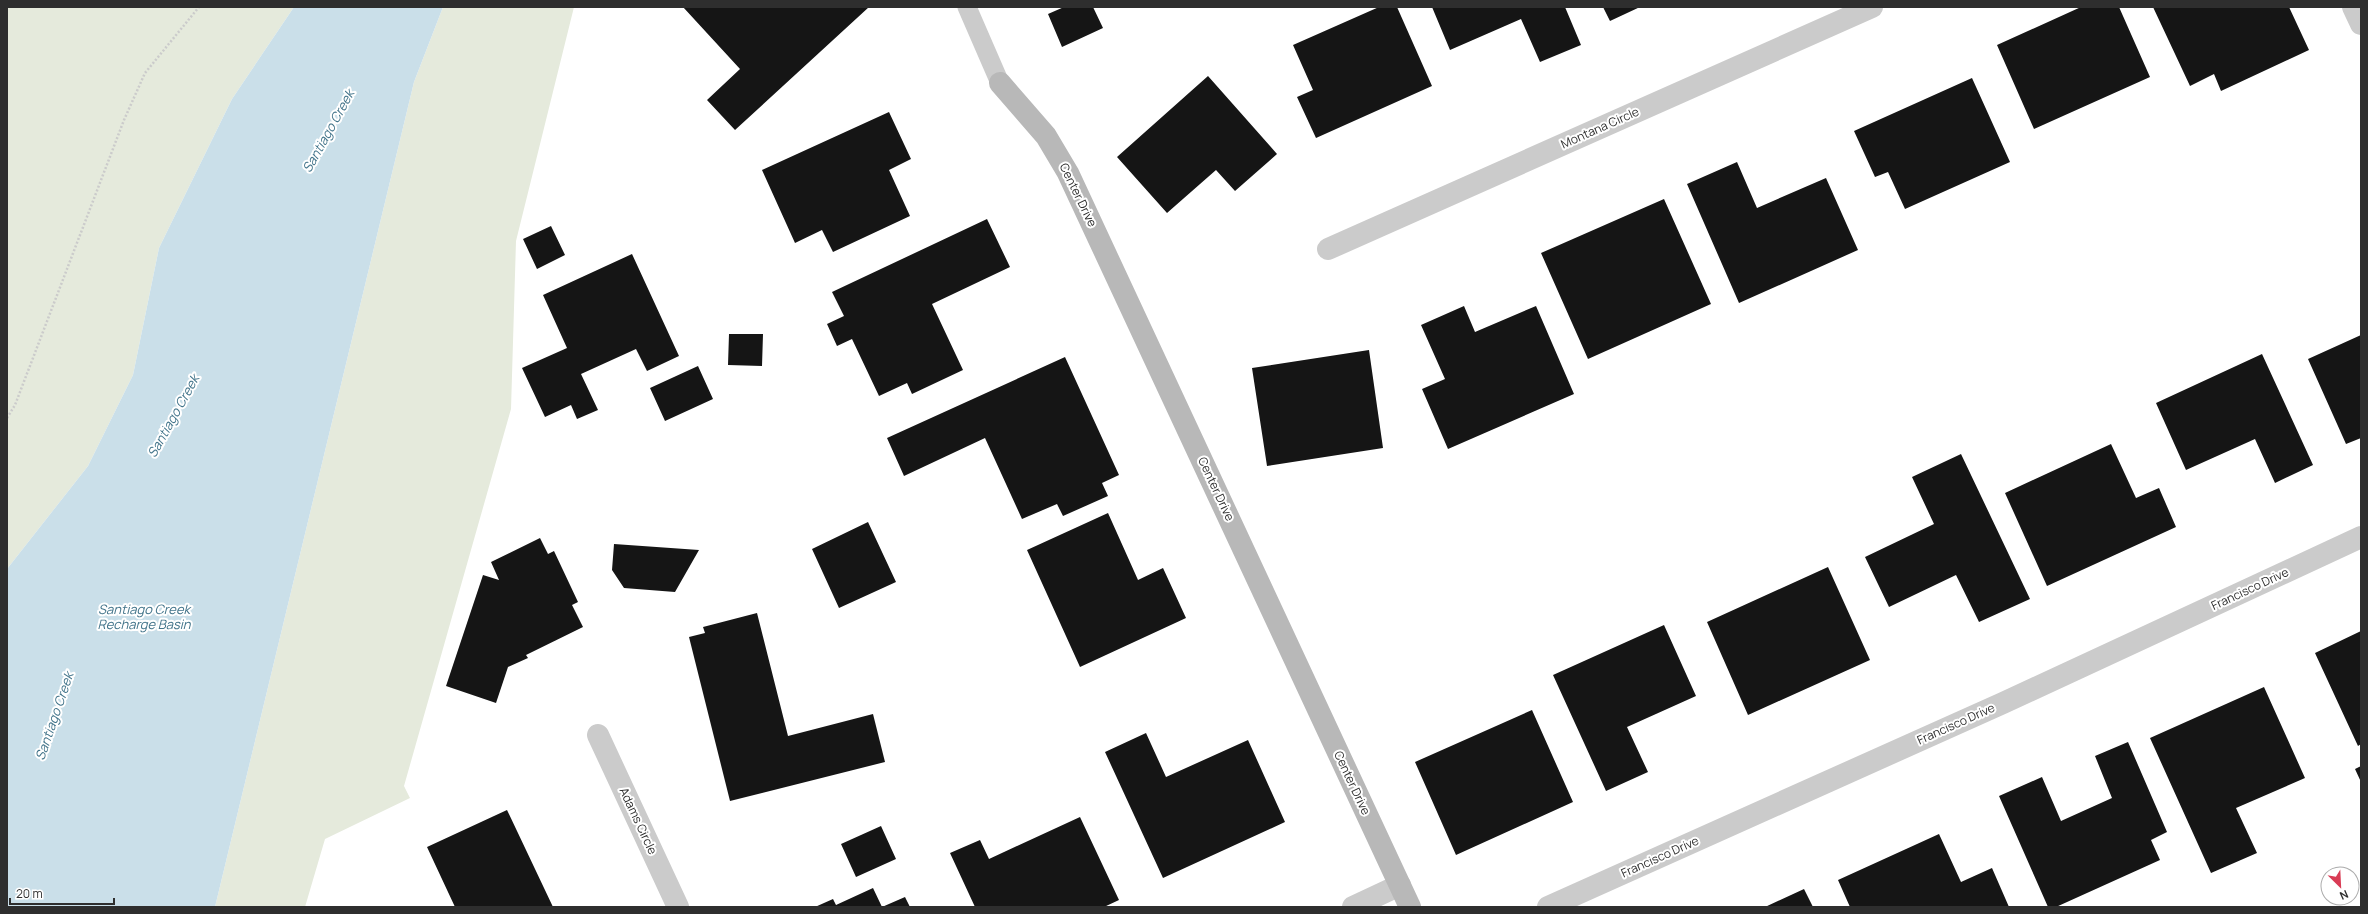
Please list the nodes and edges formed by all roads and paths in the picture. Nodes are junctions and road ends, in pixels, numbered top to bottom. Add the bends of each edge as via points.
1 (199, 7) edge
2 (967, 7) edge
3 (1872, 7) edge
4 (2353, 7) edge
5 (2361, 24) edge
6 (1000, 83) joint
7 (1328, 249) dead end
8 (7, 418) edge
9 (2361, 537) edge
10 (598, 735) dead end
11 (1400, 885) junction
12 (678, 907) edge
13 (1353, 907) edge
14 (1410, 907) edge
15 (1548, 907) edge

1 - 8 path via 146,73 124,120 15,405
2 - 6 lane
3 - 7 street, Montana Circle
4 - 5 street
6 - 11 street, Center Drive via 1046,136 1068,173
9 - 15 street, Francisco Drive via 2004,703
10 - 12 street, Adams Circle
11 - 13 street
11 - 14 street, Center Drive

